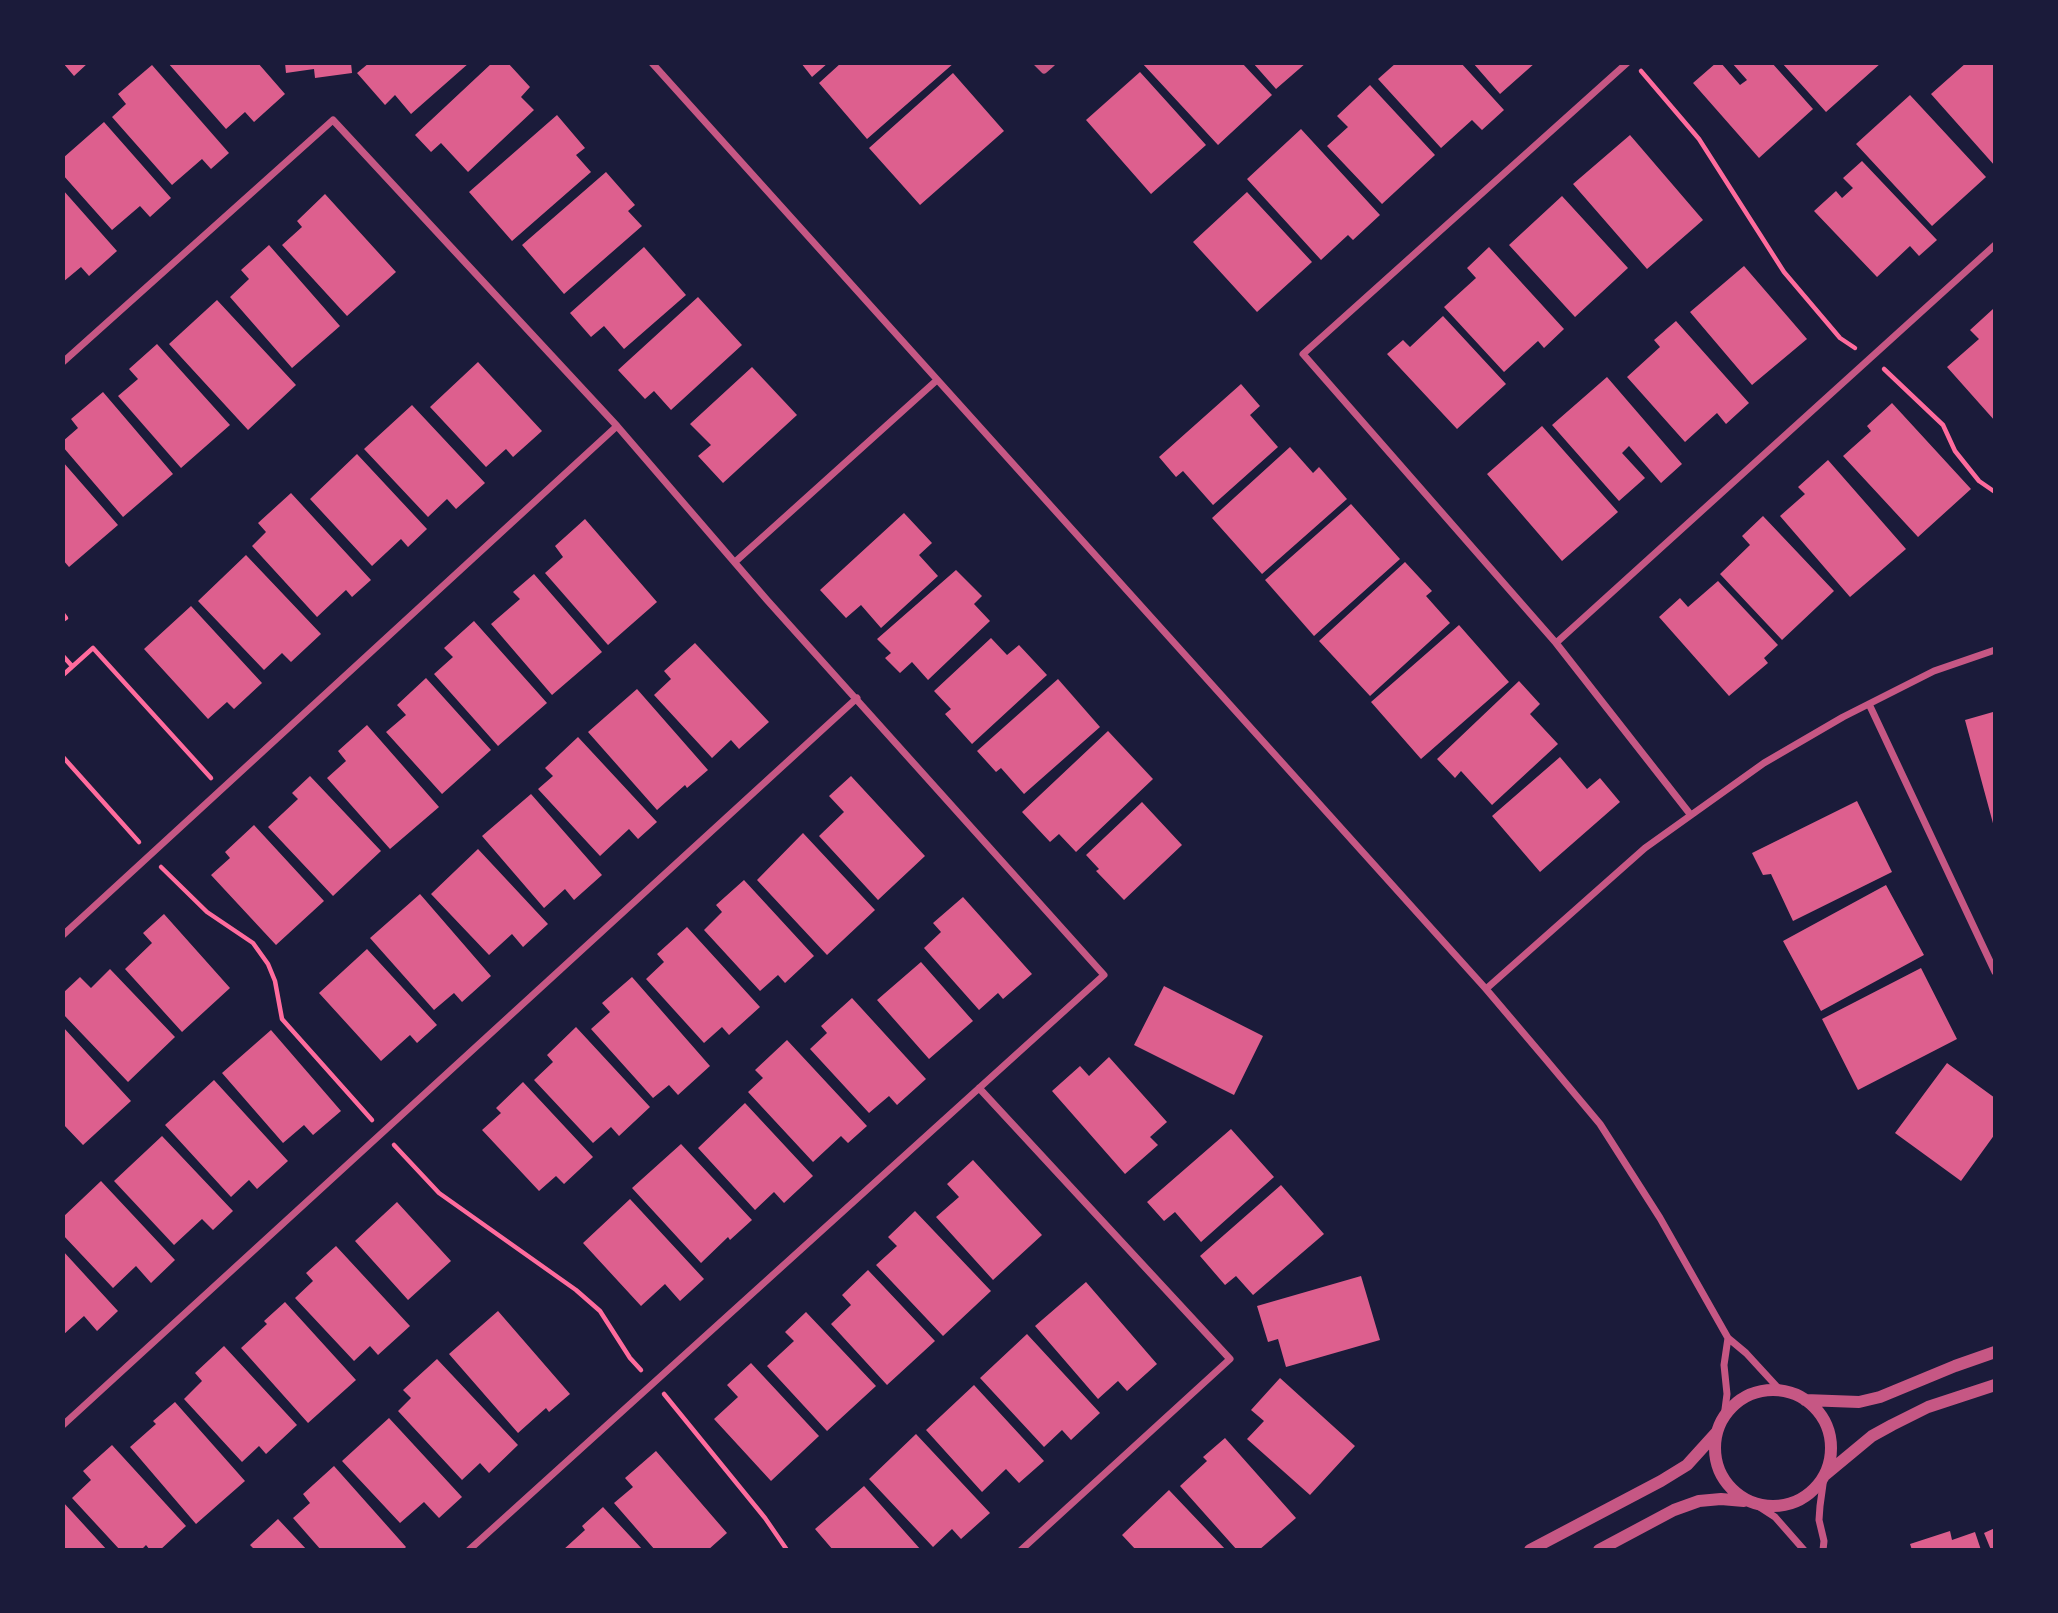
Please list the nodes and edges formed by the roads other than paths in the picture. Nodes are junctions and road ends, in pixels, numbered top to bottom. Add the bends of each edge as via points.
1 (652, 63) edge
2 (1037, 63) edge
3 (1052, 63) edge
4 (1627, 63) edge
5 (1995, 245) edge
6 (63, 362) edge
7 (937, 380) junction
8 (617, 426) junction
9 (735, 562) junction
10 (1556, 643) junction
11 (1995, 650) edge
12 (857, 698) junction
13 (1869, 704) junction
14 (1690, 814) junction
15 (63, 935) edge
16 (1995, 972) edge
17 (1486, 989) junction
18 (979, 1088) junction
19 (1728, 1338) junction
20 (1995, 1352) edge
21 (1995, 1385) edge
22 (1780, 1390) junction
23 (1805, 1400) junction
24 (1724, 1417) junction
25 (63, 1424) edge
26 (1716, 1433) junction
27 (1824, 1476) junction
28 (1751, 1503) junction
29 (469, 1550) edge
30 (1021, 1550) edge
31 (1530, 1550) edge
32 (1599, 1550) edge
33 (1804, 1550) edge
34 (1823, 1550) edge

1 - 7 street
2 - 3 street via 1044,70
4 - 10 street via 1303,354
5 - 10 street
6 - 8 street via 333,120
7 - 9 street
7 - 17 street
8 - 9 street
8 - 15 street
9 - 12 street
10 - 14 street
11 - 13 street via 1934,671
12 - 18 street via 1104,975
12 - 25 street
13 - 14 street via 1764,763
13 - 16 street
14 - 17 street
17 - 19 street via 1600,1124
18 - 29 street
18 - 30 street via 1230,1359
19 - 22 street
19 - 24 street
20 - 23 street via 1880,1397 1859,1402
21 - 27 street via 1892,1425
22 - 23 street
22 - 24 street via 1748,1395
23 - 27 street via 1818,1411 1831,1442
24 - 26 street
26 - 28 street via 1716,1465 1723,1480
26 - 31 street via 1687,1465
27 - 28 street via 1816,1488 1794,1503 1768,1507
27 - 34 street via 1819,1513
28 - 32 street via 1721,1499 1686,1506
28 - 33 street via 1775,1517

